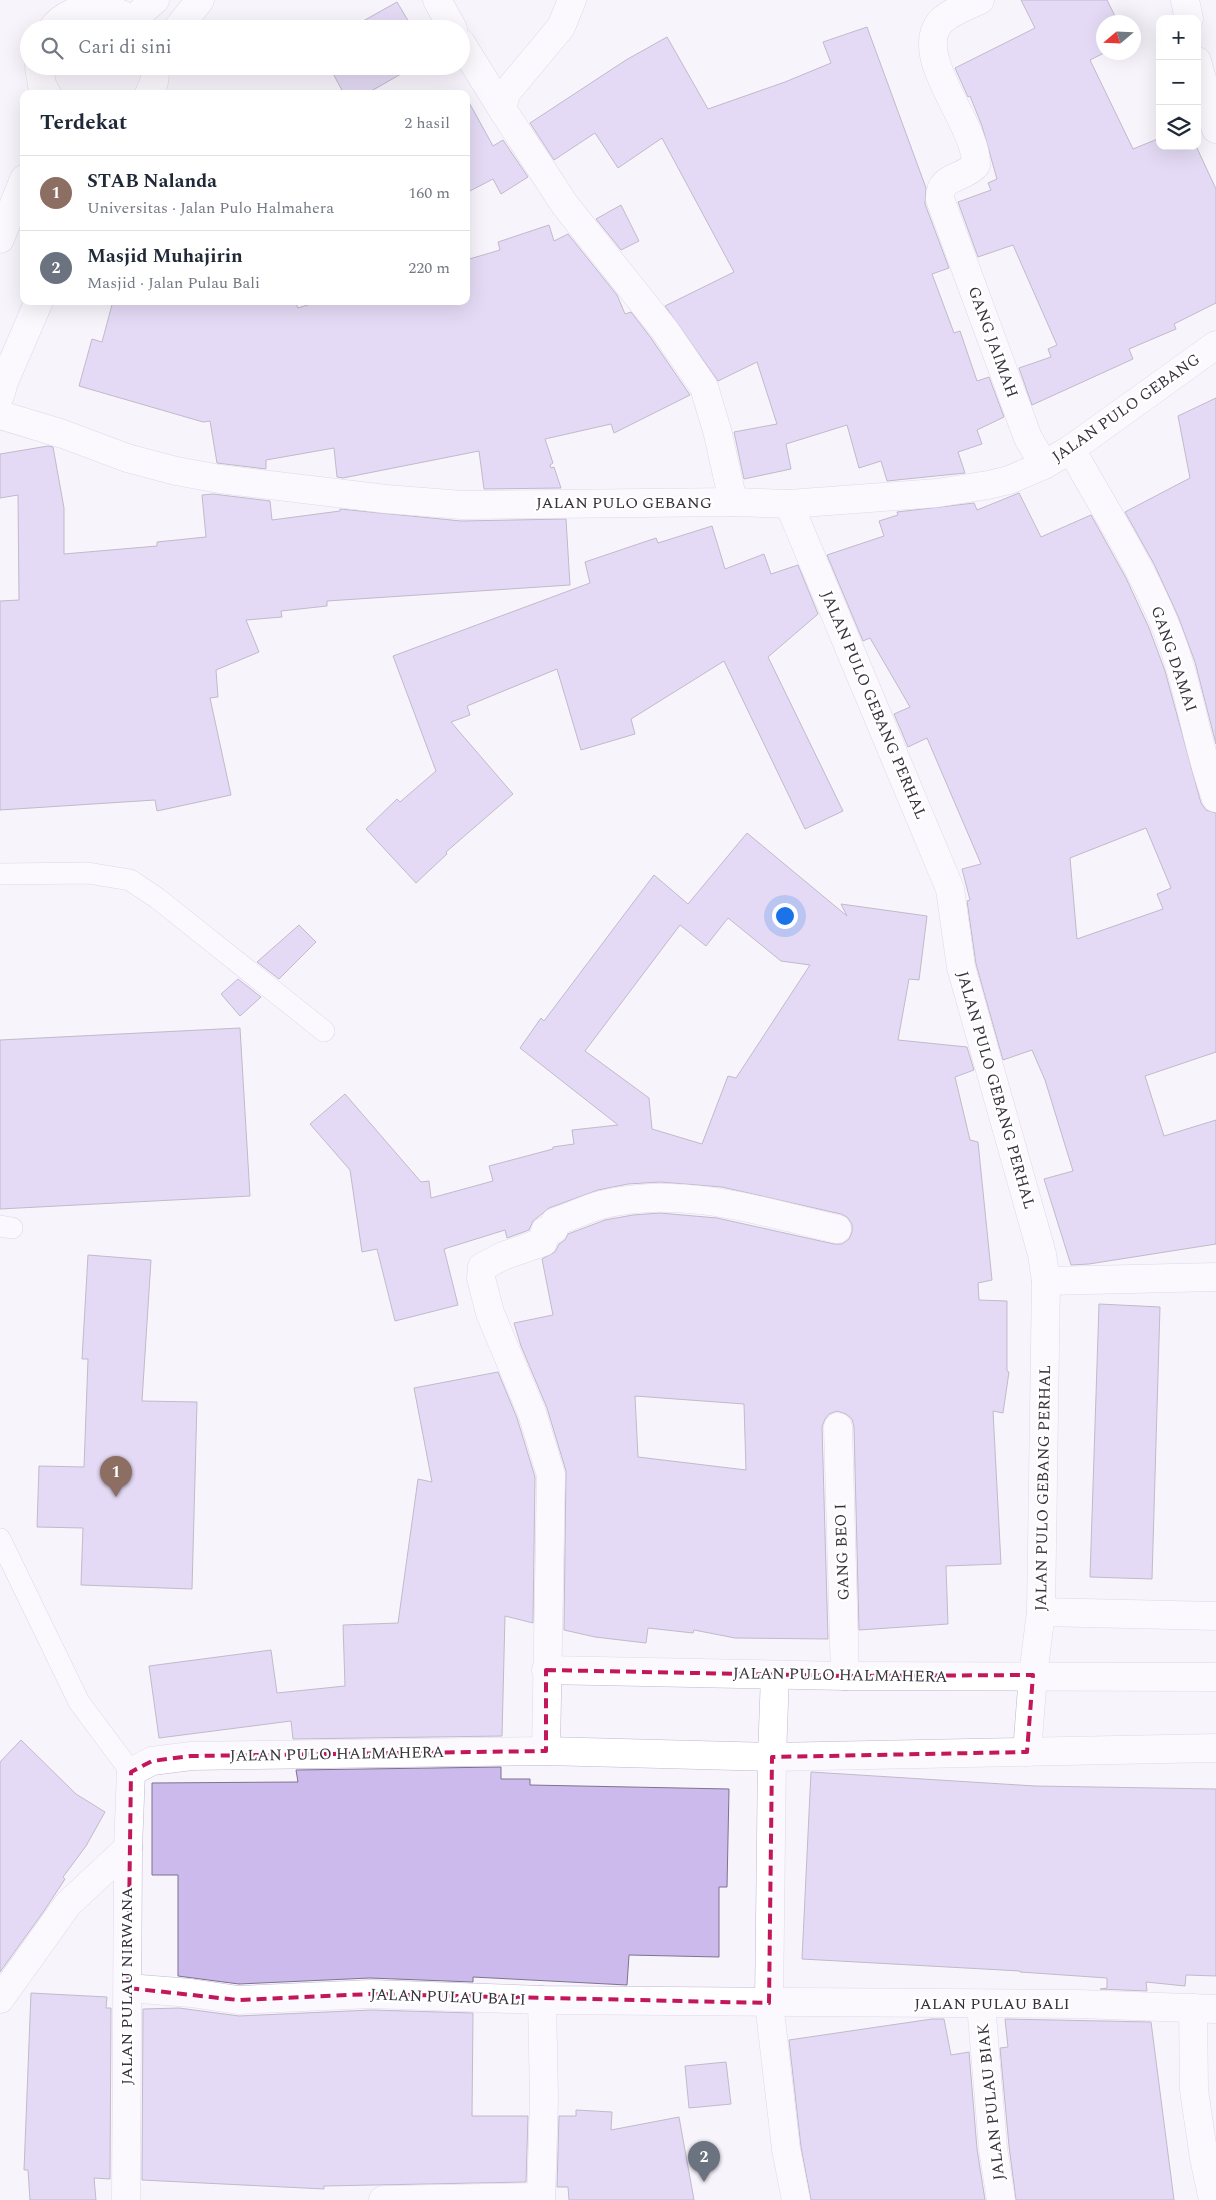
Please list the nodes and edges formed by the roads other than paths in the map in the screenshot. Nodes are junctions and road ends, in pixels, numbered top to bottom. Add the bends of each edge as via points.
1 (155, 0) edge
2 (200, 0) edge
3 (437, 0) edge
4 (572, 0) edge
5 (980, 0) edge
6 (1185, 0) edge
7 (64, 14) edge
8 (1188, 15) edge
9 (131, 20) edge
10 (140, 20) edge
11 (184, 20) edge
12 (448, 20) edge
13 (470, 57) edge
14 (40, 75) edge
15 (155, 75) edge
16 (1201, 75) edge
17 (45, 90) edge
18 (150, 90) edge
19 (504, 112) junction
20 (1216, 129) edge
21 (20, 189) edge
22 (0, 240) edge
23 (37, 305) edge
24 (1216, 345) edge
25 (0, 396) edge
26 (0, 415) edge
27 (1071, 449) junction
28 (1044, 465) junction
29 (733, 502) junction
30 (790, 504) junction
31 (1216, 798) edge
32 (0, 874) edge
33 (324, 1030) dead end
34 (837, 1229) dead end
35 (1216, 1276) edge
36 (1046, 1281) junction
37 (838, 1427) dead end
38 (0, 1539) edge
39 (1042, 1612) junction
40 (1216, 1616) edge
41 (546, 1670) junction
42 (775, 1674) junction
43 (1033, 1675) junction
44 (845, 1676) junction
45 (1216, 1677) edge
46 (1216, 1748) edge
47 (546, 1752) junction
48 (1026, 1752) junction
49 (772, 1757) junction
50 (131, 1772) junction
51 (128, 1848) junction
52 (128, 1988) junction
53 (0, 1999) edge
54 (542, 2000) junction
55 (769, 2004) junction
56 (982, 2004) junction
57 (1204, 2008) edge
58 (541, 2199) edge
59 (126, 2200) edge
60 (383, 2200) edge
61 (796, 2200) edge
62 (1001, 2200) edge
63 (1213, 2200) edge

1 - 10 street
2 - 11 street
3 - 12 street
4 - 19 street via 561,27 506,93
5 - 28 street, GANG JAIMAH via 938,24 934,35 934,57 976,156 976,165 970,171 943,184 940,189 945,217 1028,438
6 - 8 street
7 - 9 street via 93,7 114,9
13 - 19 street
14 - 17 street
15 - 18 street
16 - 20 street
19 - 29 street via 565,205 664,329 704,387
21 - 22 street
23 - 25 street
24 - 27 street, JALAN PULO GEBANG
26 - 29 street, JALAN PULO GEBANG via 176,471 316,490 462,505
27 - 28 street, JALAN PULO GEBANG
27 - 31 street, GANG DAMAI via 1137,563 1159,609 1174,649
28 - 30 street, JALAN PULO GEBANG via 988,485 937,493
29 - 30 street, JALAN PULO GEBANG
30 - 36 street, JALAN PULO GEBANG PERHAL via 950,889 961,967 1042,1254
32 - 33 lane via 88,872 130,880
34 - 41 street via 728,1203 669,1197 602,1205 555,1222 554,1229 545,1231 542,1242 482,1267 481,1278 490,1313 532,1413 551,1475
35 - 36 street
36 - 39 street, JALAN PULO GEBANG PERHAL
37 - 44 street, GANG BEO I
38 - 50 lane via 80,1702
39 - 40 street
39 - 43 street, JALAN PULO GEBANG PERHAL
41 - 42 street, JALAN PULO HALMAHERA
41 - 47 street
42 - 44 street, JALAN PULO HALMAHERA
42 - 49 street
43 - 44 street, JALAN PULO HALMAHERA
43 - 45 street, JALAN PULO HALMAHERA
43 - 48 street, JALAN PULO GEBANG PERHAL
46 - 48 street, JALAN PULO HALMAHERA
47 - 49 street, JALAN PULO HALMAHERA
47 - 50 street, JALAN PULO HALMAHERA via 191,1756 152,1761
48 - 49 street, JALAN PULO HALMAHERA
49 - 55 street
50 - 51 street, JALAN PULAU NIRWANA
51 - 52 street, JALAN PULAU NIRWANA
51 - 53 street via 68,1904
52 - 54 street, JALAN PULAU BALI via 191,1992 238,2000 371,1994
52 - 59 street, JALAN PULAU NIRWANA
54 - 55 street, JALAN PULAU BALI
54 - 58 street
55 - 56 street, JALAN PULAU BALI
55 - 61 street via 786,2149
56 - 57 street, JALAN PULAU BALI
56 - 62 street, JALAN PULAU BIAK via 993,2148
57 - 63 street via 1194,2090
58 - 60 street

